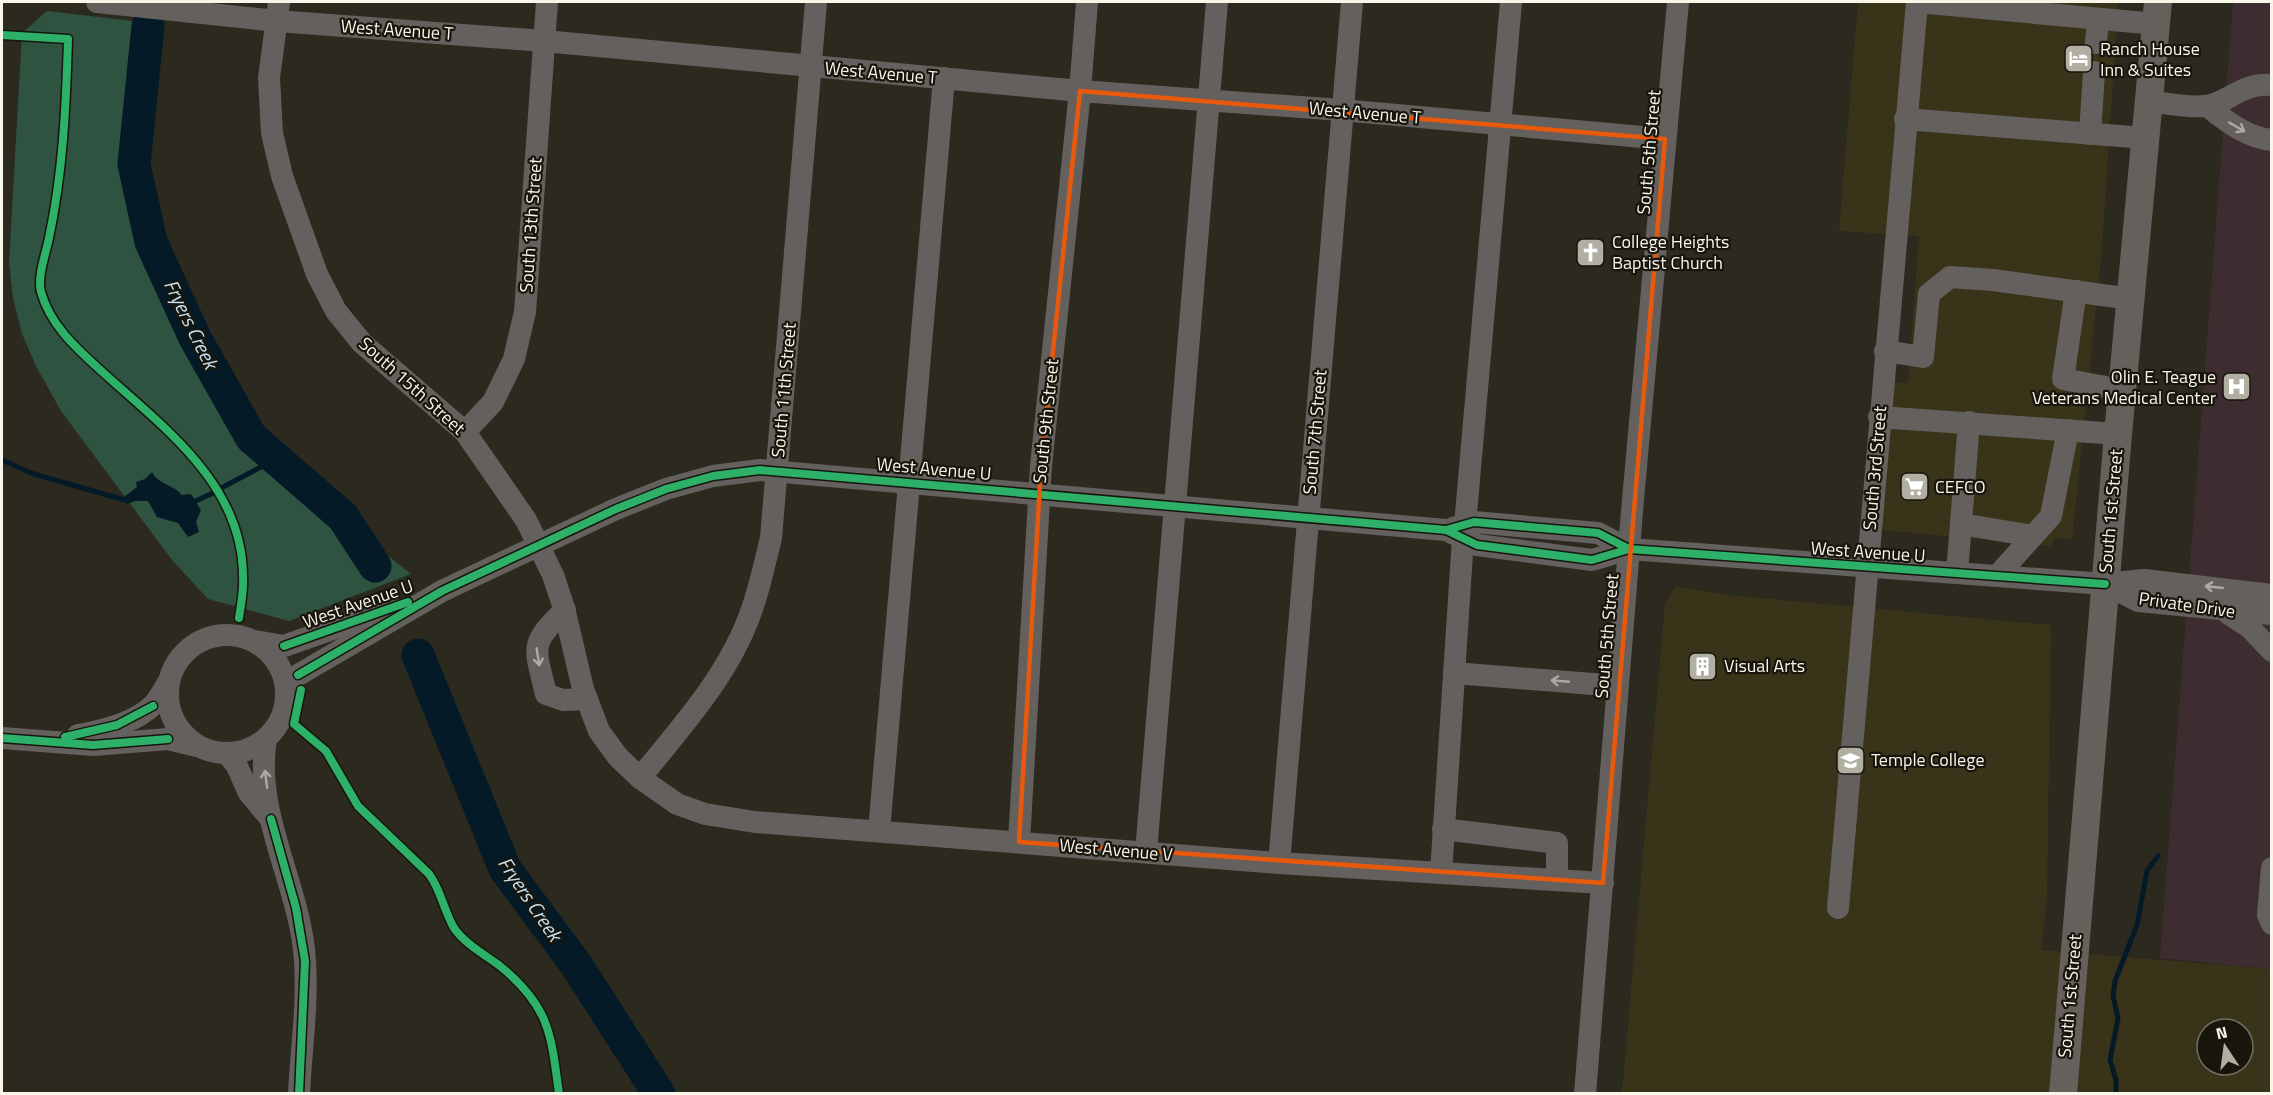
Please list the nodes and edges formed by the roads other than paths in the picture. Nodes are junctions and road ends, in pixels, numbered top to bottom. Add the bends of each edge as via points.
1 (97, 2) edge
2 (547, 2) edge
3 (816, 2) edge
4 (1087, 2) edge
5 (1217, 2) edge
6 (1352, 2) edge
7 (1511, 2) edge
8 (1677, 2) edge
9 (278, 11) edge
10 (2157, 13) edge
11 (2097, 19) junction
12 (544, 41) junction
13 (2096, 43) dead end
14 (810, 66) junction
15 (2094, 72) dead end
16 (944, 78) junction
17 (2271, 85) edge
18 (1080, 91) junction
19 (1207, 101) junction
20 (2149, 101) junction
21 (2206, 106) junction
22 (1341, 110) junction
23 (1905, 119) junction
24 (1500, 124) junction
25 (2090, 134) junction
26 (2145, 138) junction
27 (1665, 139) junction
28 (2271, 140) edge
29 (2076, 291) junction
30 (2131, 299) junction
31 (1885, 351) junction
32 (2122, 390) junction
33 (1879, 417) junction
34 (1969, 422) junction
35 (2068, 430) junction
36 (465, 432) junction
37 (2118, 434) junction
38 (777, 471) junction
39 (909, 482) junction
40 (1039, 494) junction
41 (1175, 506) junction
42 (1308, 517) junction
43 (1961, 524) junction
44 (1458, 531) junction
45 (2032, 536) junction
46 (539, 544) junction
47 (1629, 549) junction
48 (1867, 567) junction
49 (1957, 573) junction
50 (1997, 576) junction
51 (2105, 584) junction
52 (442, 591) junction
53 (2271, 595) edge
54 (565, 610) junction
55 (2225, 611) junction
56 (2271, 614) edge
57 (254, 640) junction
58 (2271, 651) edge
59 (1454, 673) junction
60 (169, 681) junction
61 (286, 682) junction
62 (1618, 686) junction
63 (586, 699) junction
64 (2, 738) edge
65 (266, 738) junction
66 (35, 741) junction
67 (200, 747) junction
68 (226, 753) junction
69 (640, 778) junction
70 (271, 819) junction
71 (1443, 829) junction
72 (879, 831) junction
73 (1019, 842) junction
74 (1146, 852) junction
75 (1279, 863) junction
76 (2271, 868) edge
77 (1441, 873) junction
78 (1557, 880) junction
79 (1603, 882) junction
80 (1838, 908) dead end
81 (2271, 924) edge
82 (300, 1094) edge
83 (1585, 1094) edge
84 (2063, 1094) edge

1 - 9 street, West Avenue T
2 - 12 street, South 13th Street
3 - 14 street, South 11th Street
4 - 18 street, South 9th Street
5 - 19 street
6 - 22 street, South 7th Street
7 - 24 street
8 - 27 street, South 5th Street
9 - 12 street, West Avenue T
9 - 36 street, South 15th Street via 269,78 272,133 282,176 317,274 336,311 362,343
10 - 11 street
10 - 20 main road, South 1st Street
11 - 13 street
11 - 23 street, South 3rd Street via 1917,2
12 - 14 street, West Avenue T
12 - 36 street, South 13th Street via 525,312 514,358 493,402
14 - 16 street, West Avenue T
14 - 38 street, South 11th Street
15 - 25 street
16 - 18 street, West Avenue T
16 - 39 street
17 - 21 street via 2247,88
18 - 19 street, West Avenue T
18 - 40 street, South 9th Street
19 - 22 street, West Avenue T
19 - 41 street
20 - 21 street
20 - 26 main road, South 1st Street
21 -> 28 street via 2252,135
22 - 24 street, West Avenue T
22 - 42 street, South 7th Street
23 - 25 street
23 - 31 street, South 3rd Street
24 - 27 street, West Avenue T
24 - 44 street
25 - 26 street
26 - 30 main road, South 1st Street
27 - 47 street, South 5th Street
29 - 30 street
29 - 31 street via 1950,277 1929,294 1923,357
29 - 32 street via 2063,379
30 - 32 main road, South 1st Street
31 - 33 street, South 3rd Street
32 - 37 main road, South 1st Street
33 - 34 street
33 - 48 street, South 3rd Street
34 - 35 street
34 - 43 street
35 - 37 street
35 - 45 street via 2051,516
36 - 46 street, South 15th Street
37 - 51 main road, South 1st Street
38 - 39 street, West Avenue U
38 - 46 street, West Avenue U via 713,476 666,489
38 - 69 street, South 11th Street via 771,538 752,611 706,696
39 - 40 street, West Avenue U
39 - 72 street
40 - 41 street, West Avenue U
40 - 73 street, South 9th Street
41 - 42 street, West Avenue U
41 - 74 street
42 - 44 street, West Avenue U
42 - 75 street, South 7th Street
43 - 45 street
43 - 49 street
44 - 47 street, West Avenue U via 1477,545 1592,560
44 - 59 street
45 - 50 street
46 - 52 street, West Avenue U
46 - 54 street, South 15th Street
47 - 48 street, West Avenue U
47 - 62 street, South 5th Street
48 - 49 street, West Avenue U
48 - 80 street, South 3rd Street
49 - 50 street, West Avenue U
50 - 51 street, West Avenue U
53 -> 51 street via 2144,580
51 - 55 street, Private Drive via 2138,601
51 - 84 main road, South 1st Street
52 - 57 street, West Avenue U via 284,646
52 - 61 street, West Avenue U
54 - 63 street, South 15th Street
54 -> 63 street via 537,641 543,684 546,694 554,698
55 - 56 street, Private Drive
55 - 58 street via 2249,627
57 - 60 street via 224,635 195,644 183,654
57 - 61 street via 271,653
62 -> 59 street
59 - 71 street
60 - 66 street via 153,706 117,725
60 - 67 street via 171,712 177,726
61 - 65 street via 284,713
62 - 79 street, South 5th Street
63 - 69 street, South 15th Street via 599,731
64 - 66 street
65 - 68 street via 248,749
70 -> 65 street via 263,758
66 - 67 street via 93,745 168,739
67 - 68 street
68 - 70 street via 236,764 249,793
69 - 72 street, West Avenue V via 677,804 705,814 755,822
70 - 82 street via 296,908 305,961
71 - 77 street
71 - 78 street via 1557,843
72 - 73 street, West Avenue V
73 - 74 street, West Avenue V
74 - 75 street, West Avenue V
75 - 77 street, West Avenue V
76 - 81 street
77 - 78 street, West Avenue V
78 - 79 street, West Avenue V
79 - 83 street, South 5th Street

